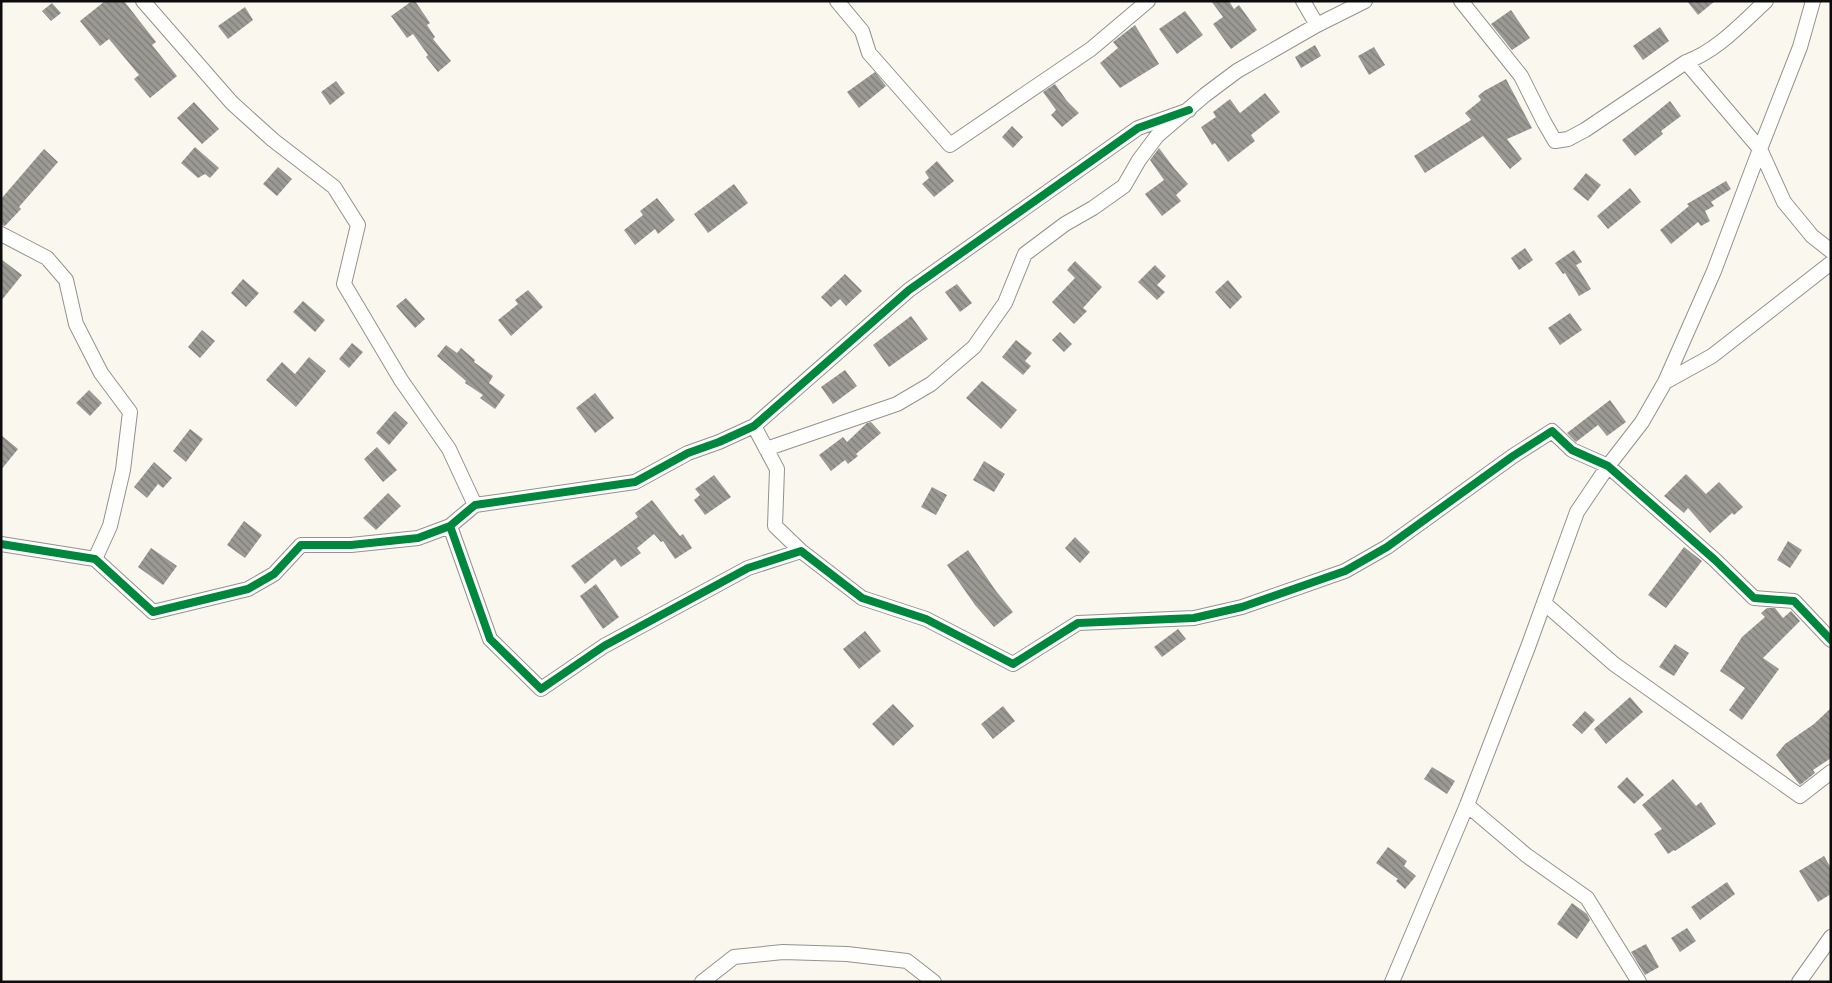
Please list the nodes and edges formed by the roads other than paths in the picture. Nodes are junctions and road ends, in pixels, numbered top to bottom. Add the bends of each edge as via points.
1 (143, 1) edge
2 (837, 1) edge
3 (1148, 1) edge
4 (1303, 1) edge
5 (1365, 1) edge
6 (1461, 1) edge
7 (1766, 1) edge
8 (1813, 1) edge
9 (1318, 25) junction
10 (1686, 62) junction
11 (1189, 110) junction
12 (1760, 148) junction
13 (1, 234) edge
14 (1831, 252) edge
15 (1831, 263) edge
16 (1665, 382) junction
17 (754, 426) junction
18 (766, 449) junction
19 (1608, 466) junction
20 (475, 505) junction
21 (450, 526) junction
22 (1, 544) edge
23 (801, 551) junction
24 (95, 558) junction
25 (1544, 603) junction
26 (1831, 640) edge
27 (1831, 772) edge
28 (1467, 805) junction
29 (1831, 937) edge
30 (702, 982) edge
31 (934, 982) edge
32 (1392, 982) edge
33 (1639, 982) edge
34 (1799, 982) edge

1 - 20 street via 232,104 334,187 358,224 344,284 401,380 449,449
2 - 3 street via 862,30 869,53 950,145 1091,49
4 - 9 street
5 - 9 street
6 - 10 street via 1521,76 1555,141 1586,130
7 - 10 street via 1735,30 1699,57
8 - 12 street via 1800,47
9 - 11 street via 1237,71
10 - 12 street
11 - 17 street via 1138,128 908,290
11 - 18 street via 1157,136 1124,186 1024,254 1005,303 974,347 931,384 897,404
12 - 14 street via 1784,202 1812,236
12 - 16 street via 1714,271
13 - 24 street via 47,258 66,280 76,324 101,373 130,412 123,470 110,526
15 - 16 street via 1712,356
16 - 19 street via 1642,422
17 - 18 street
17 - 20 street via 688,453 635,482
18 - 23 street via 777,469 774,526
19 - 23 street via 1572,450 1552,431 1387,547 1344,571 1242,606 1194,618 1078,623 1013,664 926,619 862,598
19 - 25 street via 1576,512
19 - 26 street via 1754,598 1794,601
20 - 21 street
21 - 23 street via 490,639 541,689 604,646 740,572
21 - 24 street via 418,538 351,545 301,545 274,574 248,588 153,612
22 - 24 street
25 - 27 street via 1614,664 1800,796
25 - 28 street
28 - 32 street
28 - 33 street via 1526,855 1587,898
29 - 34 street
30 - 31 street via 734,957 783,952 847,954 907,961

